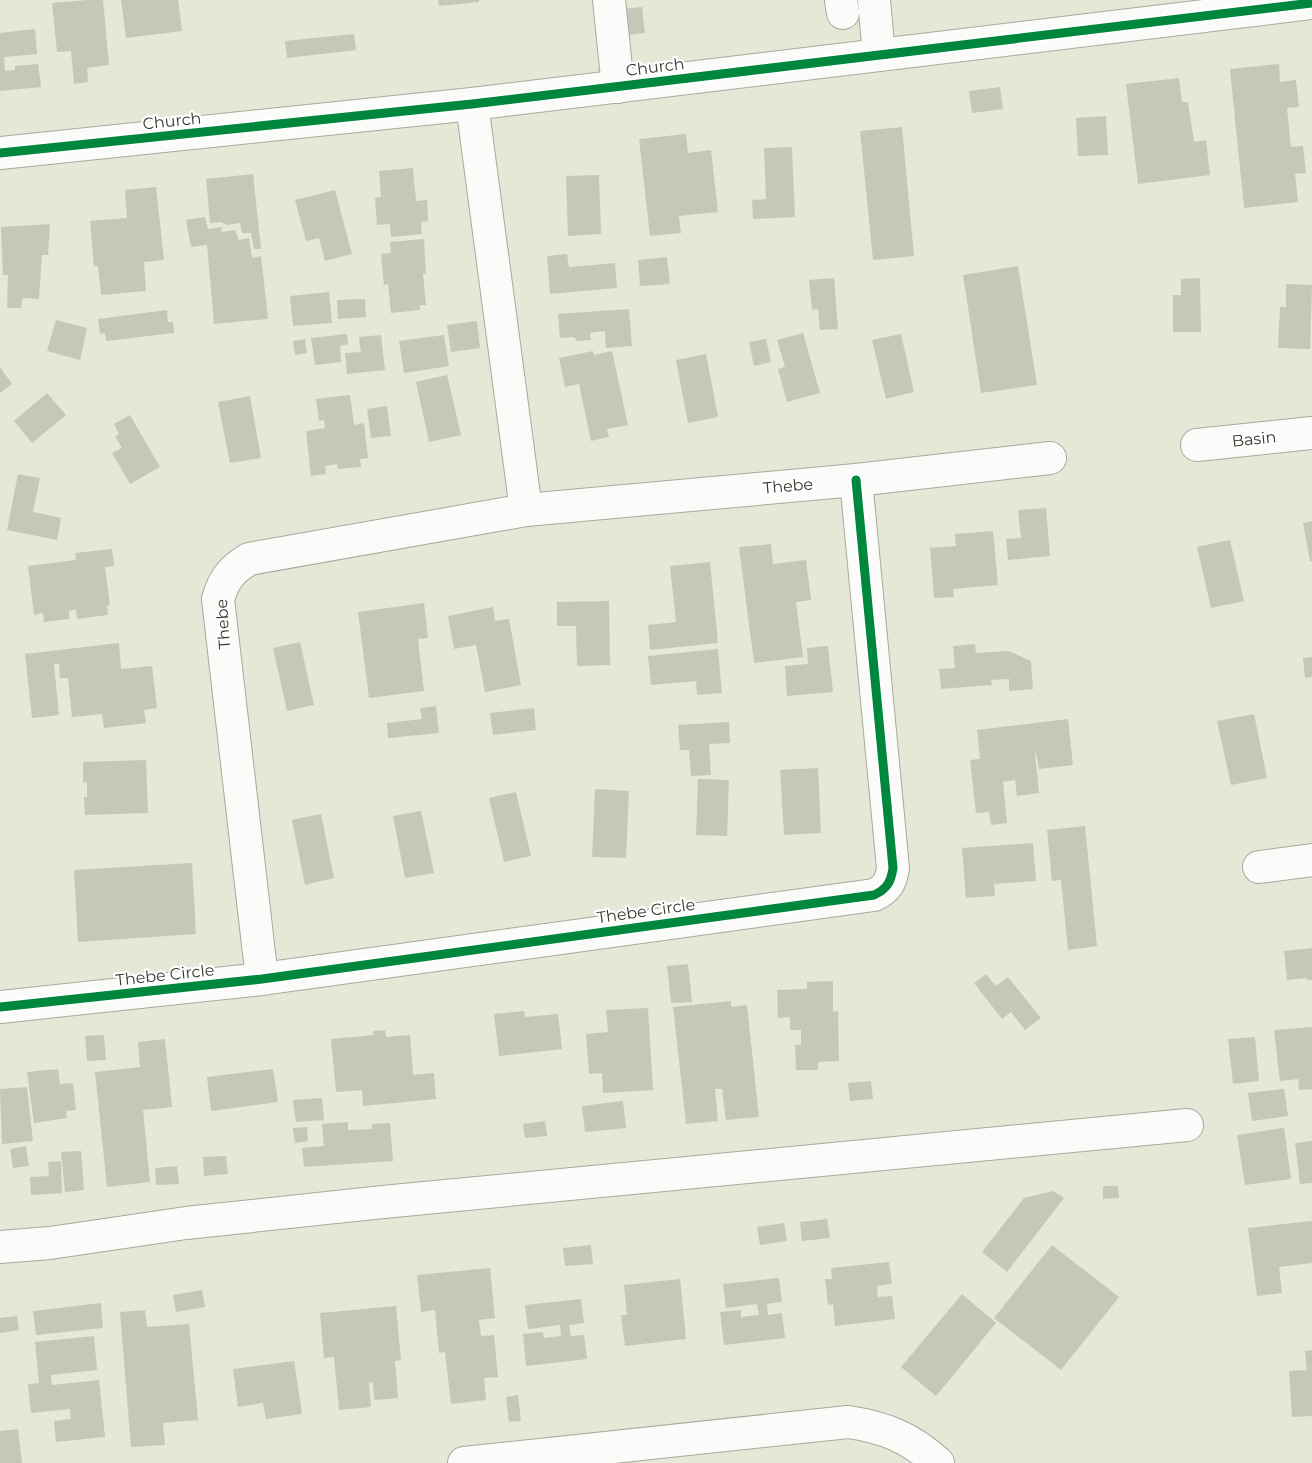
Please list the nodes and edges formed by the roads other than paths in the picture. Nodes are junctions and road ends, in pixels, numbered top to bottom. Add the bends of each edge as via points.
1 (609, 0) edge
2 (874, 0) edge
3 (1312, 3) edge
4 (879, 55) junction
5 (618, 87) junction
6 (472, 104) junction
7 (0, 153) edge
8 (1312, 433) edge
9 (1197, 445) dead end
10 (1050, 458) dead end
11 (856, 480) junction
12 (526, 510) junction
13 (1312, 860) edge
14 (1259, 867) dead end
15 (262, 980) junction
16 (0, 1008) edge
17 (1187, 1125) dead end
18 (0, 1247) edge
19 (464, 1463) edge
20 (938, 1463) edge

1 - 5 street
2 - 4 street
3 - 4 street, Church
4 - 5 street, Church
5 - 6 street, Church
6 - 7 street, Church
6 - 12 street
8 - 9 street, Basin
10 - 11 street, Thebe
11 - 12 street, Thebe
11 - 15 street, Thebe Circle via 892,868 892,879 885,890 874,895
12 - 15 street, Thebe via 249,559 223,582 218,599
13 - 14 street
15 - 16 street, Thebe Circle
17 - 18 street via 383,1202
19 - 20 street via 848,1422 873,1425 898,1435

